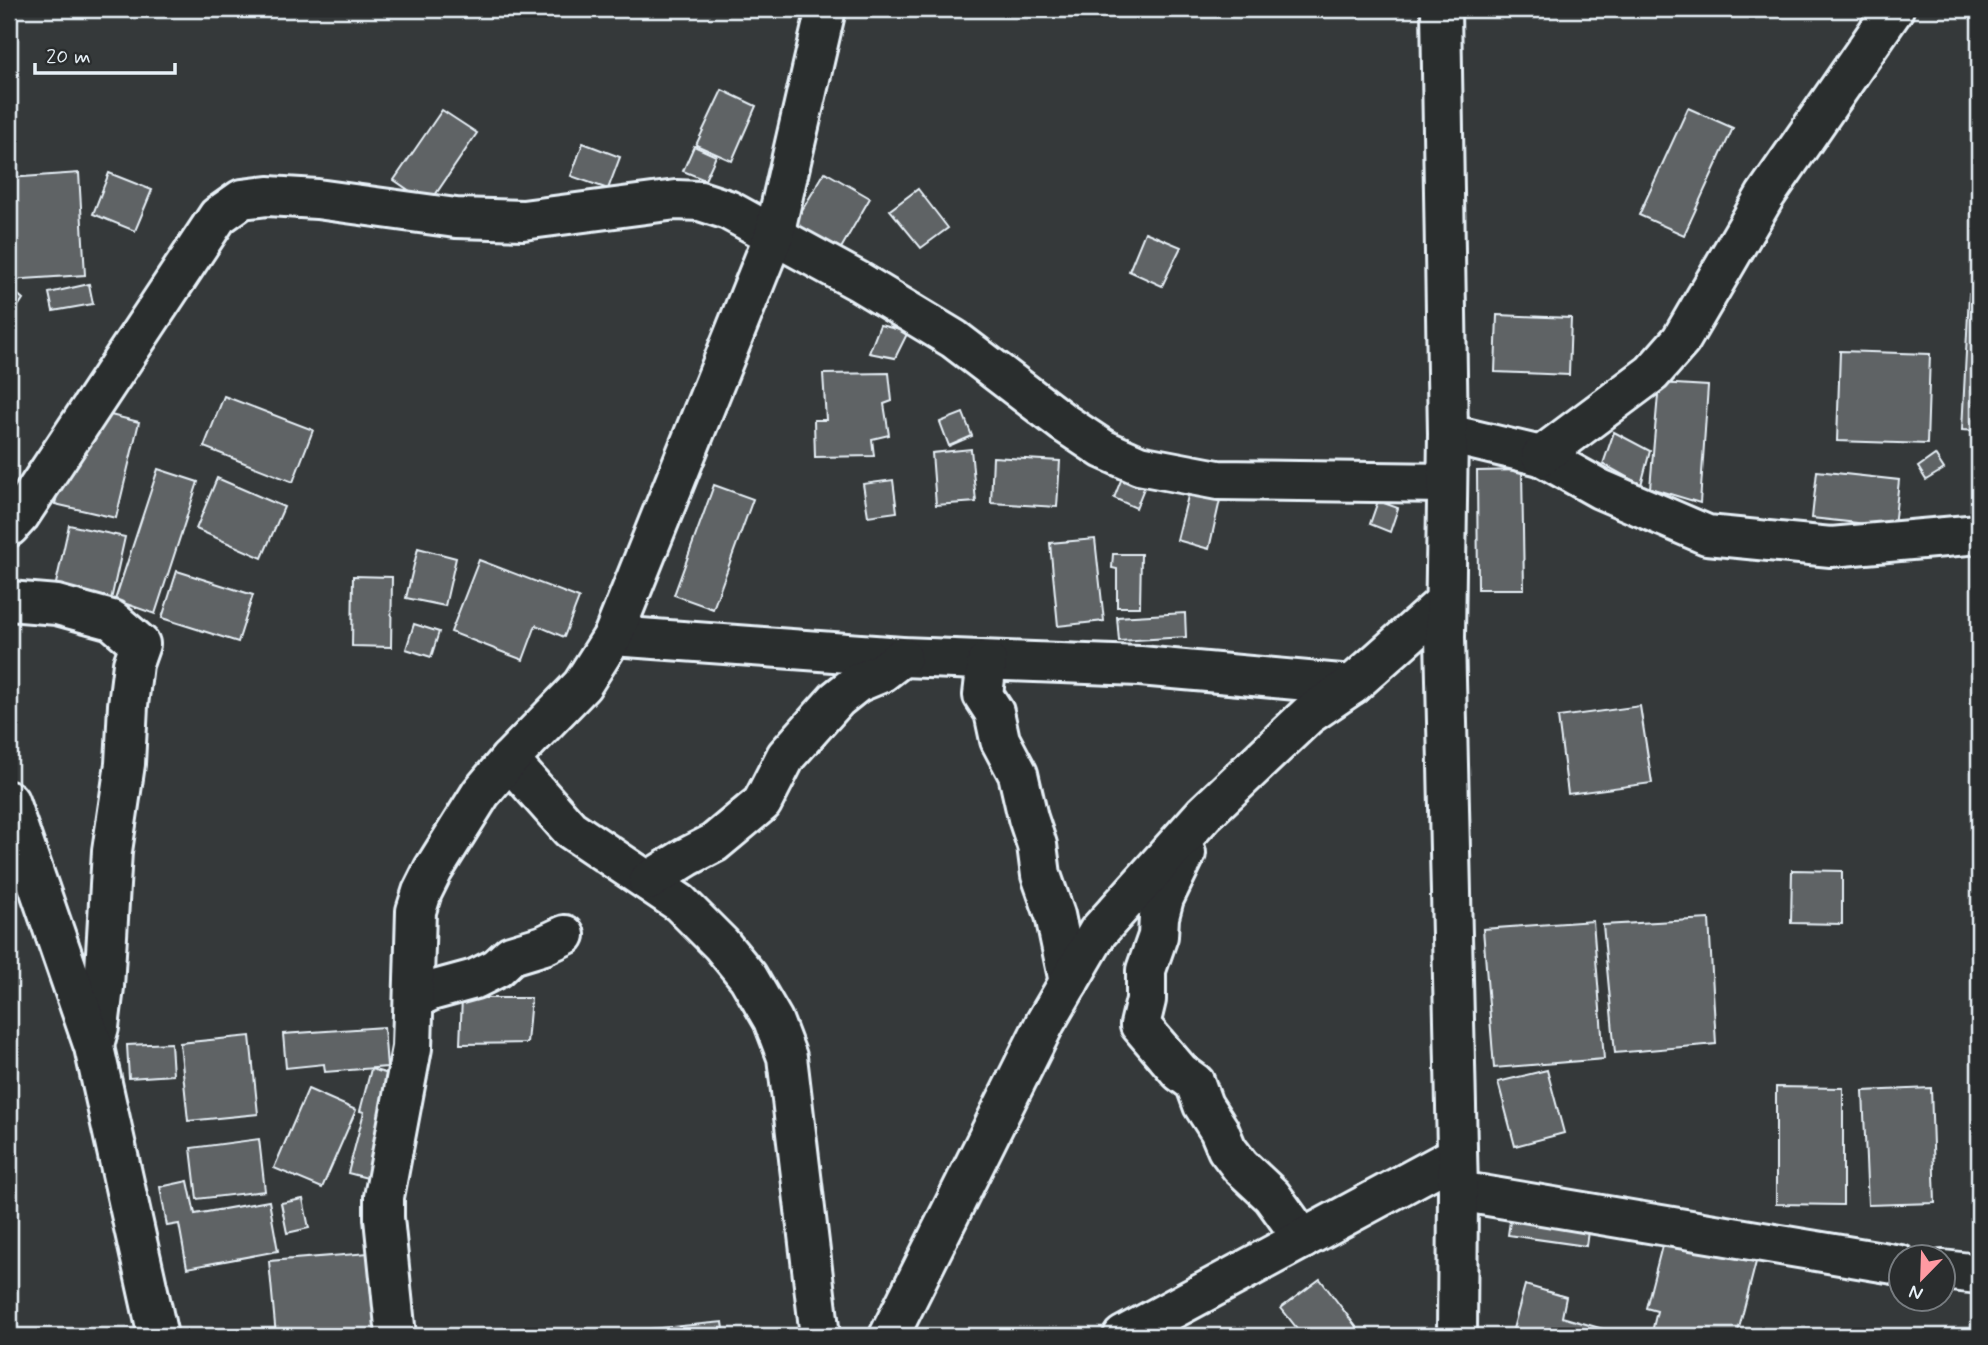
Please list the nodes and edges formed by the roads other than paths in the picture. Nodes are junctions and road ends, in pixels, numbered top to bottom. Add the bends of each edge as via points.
1 (825, 9) edge
2 (1441, 9) edge
3 (1894, 9) edge
4 (774, 235) junction
5 (1447, 434) junction
6 (1541, 456) junction
7 (1447, 483) junction
8 (9, 527) edge
9 (1979, 534) edge
10 (9, 601) edge
11 (1445, 602) junction
12 (613, 636) junction
13 (902, 657) junction
14 (987, 660) junction
15 (1352, 685) junction
16 (509, 760) junction
17 (9, 801) edge
18 (1204, 814) junction
19 (648, 881) junction
20 (565, 935) dead end
21 (1069, 982) junction
22 (414, 999) junction
23 (94, 1047) junction
24 (1457, 1174) junction
25 (1303, 1239) junction
26 (1886, 1262) edge
27 (1956, 1272) edge
28 (1979, 1274) edge
29 (158, 1336) edge
30 (396, 1336) edge
31 (820, 1336) edge
32 (889, 1336) edge
33 (1124, 1336) edge
34 (1457, 1336) edge

1 - 4 street
2 - 5 street
3 - 6 street via 1765,196 1681,340 1652,373
4 - 7 street via 954,339 1103,449 1139,465 1217,480
4 - 8 street via 728,210 700,201 676,200 523,220 456,218 317,199 268,196 242,200 218,216
4 - 12 street
5 - 6 street
5 - 7 street
6 - 9 street via 1600,489 1707,535 1831,547
7 - 11 street
10 - 23 street via 57,605 112,620 140,644 128,705 112,851 104,987
11 - 15 street
11 - 24 street
12 - 13 street
12 - 16 street via 582,685
13 - 14 street
13 - 19 street via 837,699 786,755 762,803 714,843
14 - 15 street via 1140,666
14 - 21 street via 983,695 1018,774
15 - 18 street via 1308,715
16 - 19 street via 570,829
16 - 22 street via 481,793 422,892 416,911
17 - 23 street
18 - 21 street via 1098,932
18 - 25 street via 1164,898 1146,970 1140,1025 1195,1083 1227,1149 1272,1196
19 - 31 street via 680,903 748,977 788,1057
20 - 22 street via 511,955 474,979
21 - 32 street
22 - 30 street via 412,1048 384,1197
23 - 29 street
24 - 25 street
24 - 26 street
24 - 34 street
25 - 33 street
27 - 28 street

